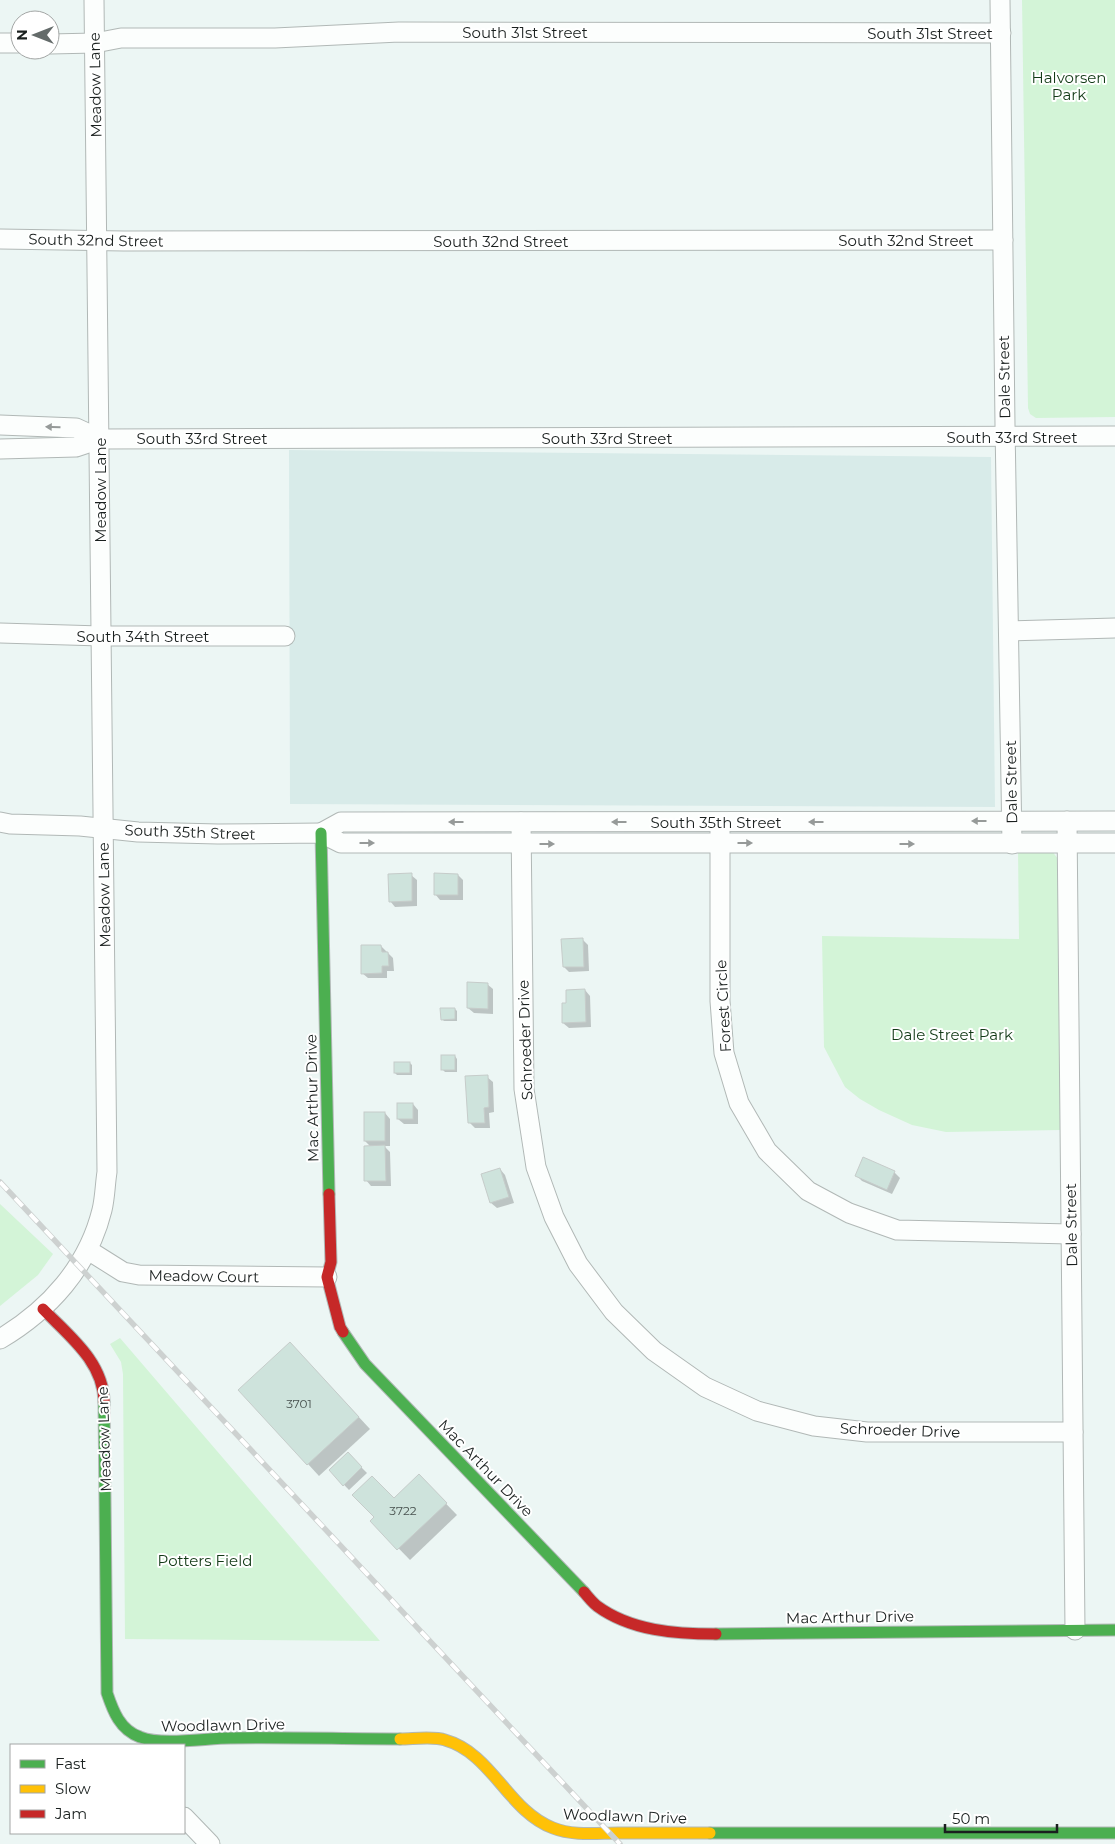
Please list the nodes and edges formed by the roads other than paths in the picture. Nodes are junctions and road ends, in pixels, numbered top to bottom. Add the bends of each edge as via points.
1 (94, 0) edge
2 (1000, 0) edge
3 (1001, 33) junction
4 (95, 42) junction
5 (60, 44) edge
6 (0, 239) edge
7 (1003, 240) junction
8 (98, 241) junction
9 (0, 425) edge
10 (1115, 436) edge
11 (1005, 437) junction
12 (100, 438) junction
13 (0, 449) edge
14 (1115, 628) edge
15 (1009, 631) junction
16 (0, 634) edge
17 (101, 636) junction
18 (285, 636) dead end
19 (1012, 821) junction
20 (1066, 821) junction
21 (1115, 821) edge
22 (0, 822) edge
23 (521, 822) junction
24 (720, 822) junction
25 (103, 829) junction
26 (320, 833) junction
27 (720, 843) junction
28 (1115, 843) edge
29 (522, 844) junction
30 (1012, 844) junction
31 (1066, 844) junction
32 (1071, 1234) junction
33 (88, 1250) junction
34 (327, 1277) junction
35 (42, 1309) junction
36 (0, 1339) edge
37 (1073, 1432) junction
38 (1075, 1630) junction
39 (1115, 1630) edge
40 (138, 1741) edge
41 (185, 1818) edge
42 (1115, 1833) edge
43 (934, 1838) edge
44 (210, 1844) edge

1 - 4 street, Meadow Lane
2 - 3 street, Dale Street
3 - 4 street, South 31st Street via 399,32 275,38 122,38
3 - 7 street, Dale Street
4 - 5 street, South 31st Street
4 - 8 street, Meadow Lane
6 - 8 street, South 32nd Street
7 - 8 street, South 32nd Street
7 - 11 street, Dale Street
8 - 12 street, Meadow Lane
12 -> 9 street via 76,428
10 - 11 street, South 33rd Street
11 - 12 street, South 33rd Street
11 - 15 street, Dale Street
12 - 13 street via 76,447
12 - 17 street, Meadow Lane
14 - 15 street
15 - 19 street, Dale Street
16 - 17 street, South 34th Street
17 - 18 street, South 34th Street
17 - 25 street, Meadow Lane
19 - 20 street, South 35th Street
19 -> 24 street, South 35th Street
19 - 30 street, Dale Street
20 - 21 street, South 35th Street
20 - 31 street, Dale Street
22 - 25 street, South 35th Street
24 -> 23 street, South 35th Street
23 -> 26 street, South 35th Street via 341,822
23 - 29 street, Schroeder Drive
24 - 27 street, Forest Circle
25 - 26 street, South 35th Street via 218,834
25 - 33 street, Meadow Lane via 107,1172 102,1210
26 -> 29 street, South 35th Street via 342,843
26 - 34 street, Mac Arthur Drive via 331,1262
29 -> 27 street, South 35th Street
27 -> 30 street, South 35th Street
27 - 32 street, Forest Circle via 720,1001 724,1053 739,1103 767,1151 808,1191 848,1213 897,1230
28 - 31 street, South 35th Street
29 - 37 street, Schroeder Drive via 524,1088 536,1167 554,1218 578,1264 614,1312 654,1351 705,1387 757,1411 814,1426 866,1432
30 - 31 street, South 35th Street
31 - 32 street, Dale Street
32 - 37 street, Dale Street
33 - 34 street, Meadow Court via 124,1272 139,1275
33 - 35 street, Meadow Lane via 58,1294
34 - 38 street, Mac Arthur Drive via 340,1327 366,1364 597,1606 634,1625 689,1634
35 - 36 street
35 - 40 street, Meadow Lane via 101,1375 104,1389 108,1693 114,1714
37 - 38 street, Dale Street
38 - 39 street, Mac Arthur Drive
40 - 43 street, Woodlawn Drive via 444,1738 469,1751 538,1820 563,1831
41 - 44 street
42 - 43 street, Woodlawn Drive

